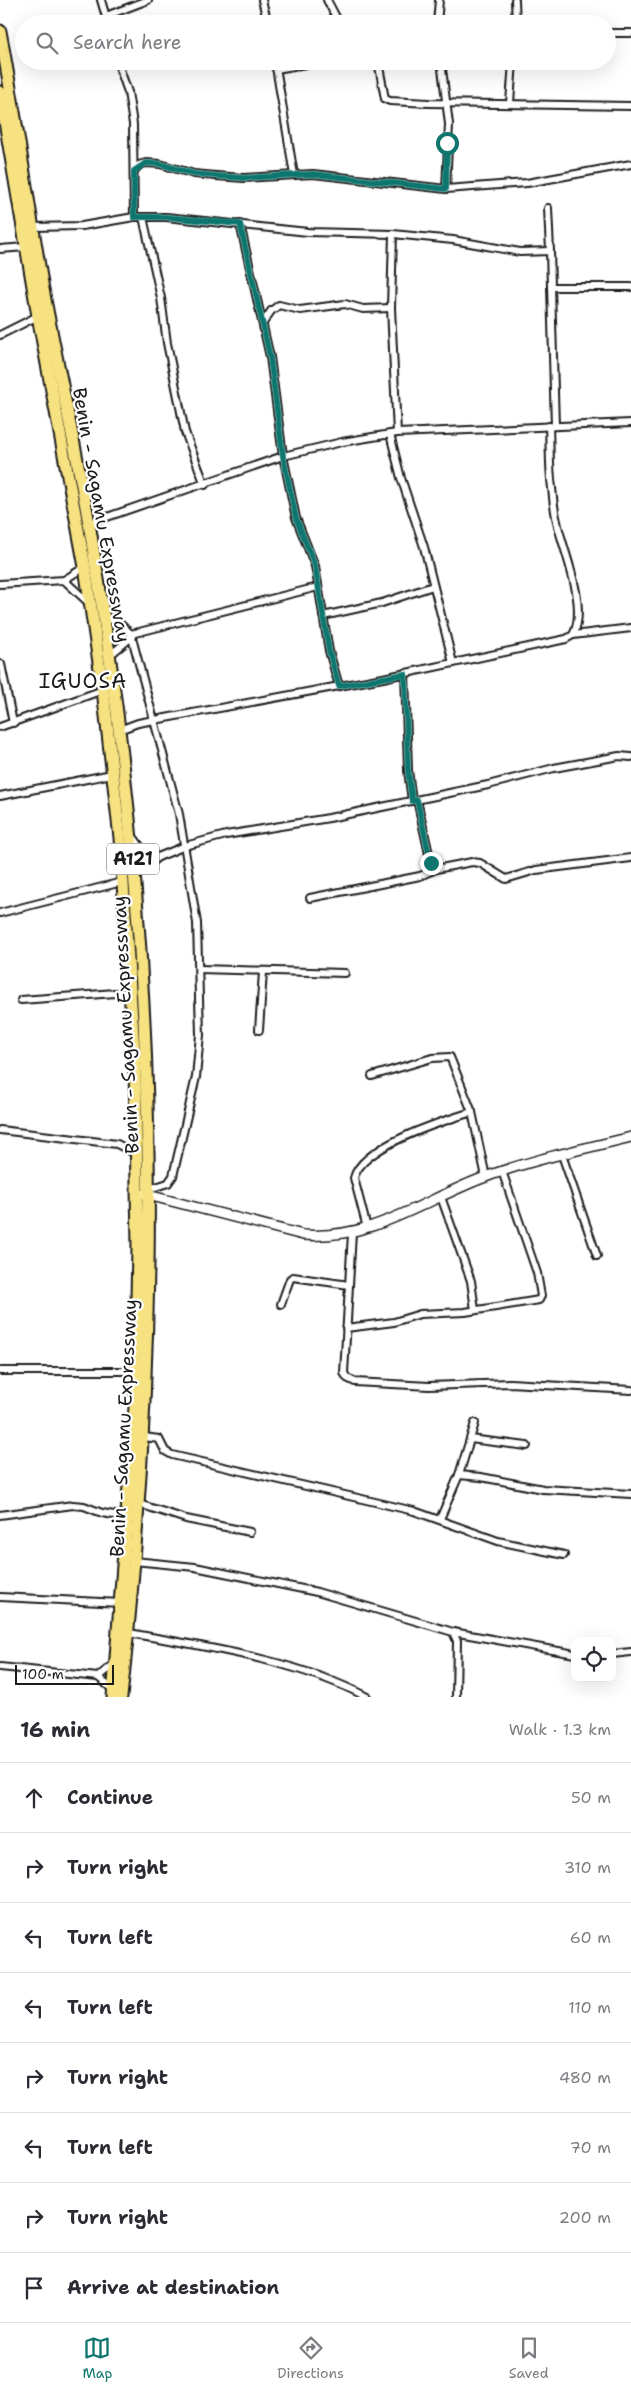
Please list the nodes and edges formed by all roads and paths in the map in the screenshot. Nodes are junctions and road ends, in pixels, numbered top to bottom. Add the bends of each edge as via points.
1 (101, 0) edge
2 (148, 0) edge
3 (262, 0) edge
4 (327, 0) edge
5 (439, 0) edge
6 (514, 0) edge
7 (106, 15) edge
8 (109, 15) edge
9 (266, 15) edge
10 (335, 15) edge
11 (438, 15) edge
12 (515, 15) edge
13 (0, 31) edge
14 (616, 33) edge
15 (631, 33) edge
16 (120, 70) edge
17 (276, 70) edge
18 (380, 70) edge
19 (442, 70) edge
20 (512, 70) edge
21 (0, 92) edge
22 (446, 103) junction
23 (510, 103) junction
24 (631, 106) edge
25 (631, 164) edge
26 (134, 171) junction
27 (294, 175) junction
28 (446, 189) junction
29 (548, 208) dead end
30 (134, 217) junction
31 (143, 217) junction
32 (240, 224) junction
33 (33, 227) junction
34 (393, 234) junction
35 (26, 247) junction
36 (0, 249) edge
37 (550, 251) junction
38 (551, 287) junction
39 (631, 287) edge
40 (391, 308) junction
41 (38, 316) junction
42 (263, 323) junction
43 (0, 335) edge
44 (631, 423) edge
45 (552, 426) junction
46 (394, 433) junction
47 (283, 456) junction
48 (205, 485) junction
49 (76, 518) junction
50 (89, 525) junction
51 (86, 567) junction
52 (64, 580) junction
53 (0, 584) edge
54 (433, 586) junction
55 (318, 587) junction
56 (91, 605) junction
57 (323, 616) junction
58 (103, 617) junction
59 (631, 628) edge
60 (131, 634) junction
61 (573, 635) junction
62 (109, 656) junction
63 (453, 663) junction
64 (1, 664) edge
65 (405, 674) junction
66 (339, 686) junction
67 (104, 690) junction
68 (154, 721) junction
69 (13, 723) junction
70 (0, 727) edge
71 (119, 730) junction
72 (631, 757) edge
73 (112, 774) junction
74 (0, 796) edge
75 (414, 801) junction
76 (130, 832) junction
77 (184, 846) junction
78 (158, 857) junction
79 (631, 858) edge
80 (436, 869) junction
81 (134, 876) junction
82 (122, 882) junction
83 (310, 898) dead end
84 (0, 913) edge
85 (199, 970) junction
86 (263, 972) junction
87 (345, 973) dead end
88 (129, 992) junction
89 (21, 1000) dead end
90 (259, 1030) dead end
91 (372, 1076) dead end
92 (472, 1112) junction
93 (0, 1130) edge
94 (631, 1137) edge
95 (136, 1154) junction
96 (562, 1155) junction
97 (502, 1171) junction
98 (486, 1177) junction
99 (145, 1192) junction
100 (441, 1197) junction
101 (368, 1228) junction
102 (352, 1233) junction
103 (597, 1256) dead end
104 (349, 1285) junction
105 (281, 1304) dead end
106 (475, 1310) junction
107 (346, 1328) junction
108 (0, 1371) edge
109 (135, 1371) junction
110 (631, 1390) edge
111 (140, 1408) junction
112 (475, 1423) dead end
113 (144, 1437) junction
114 (470, 1439) junction
115 (527, 1446) dead end
116 (459, 1475) junction
117 (631, 1494) edge
118 (139, 1504) junction
119 (0, 1515) edge
120 (126, 1517) junction
121 (440, 1519) junction
122 (250, 1532) dead end
123 (564, 1555) dead end
124 (134, 1561) junction
125 (0, 1597) edge
126 (121, 1603) junction
127 (123, 1632) junction
128 (453, 1632) junction
129 (631, 1652) edge
130 (571, 1653) edge
131 (616, 1654) edge
132 (116, 1663) junction
133 (0, 1667) edge
134 (98, 1678) junction
135 (116, 1695) edge
136 (367, 1697) edge
137 (456, 1697) edge

1 - 7 street
2 - 8 street
3 - 9 street
4 - 10 street
5 - 11 street
6 - 12 street
13 - 33 highway, Benin - Sagamu Expressway / A121
14 - 15 street
16 - 26 street via 128,92 133,124
17 - 27 street
18 - 22 street via 386,99
19 - 22 street
20 - 23 street
21 - 35 highway, A121
22 - 23 street
22 - 28 street via 449,124
23 - 24 street
25 - 28 street via 527,183
26 - 27 street via 146,163 216,176
26 - 30 street
27 - 28 street via 360,178
29 - 37 street
30 - 31 street
30 - 33 street via 82,226
31 - 32 street
31 - 48 street via 185,432
32 - 34 street via 308,232
32 - 42 street
33 - 50 highway, Benin - Sagamu Expressway / A121
34 - 37 street via 520,252
34 - 40 street
35 - 36 street
35 - 41 highway, A121
37 - 38 street
38 - 39 street
38 - 45 street
40 - 42 street via 363,309 345,304 300,310 279,306
40 - 46 street
41 - 43 street
41 - 49 highway, A121
42 - 47 street
44 - 45 street
45 - 46 street
45 - 61 street via 552,487 558,527 573,573 577,599 577,624
46 - 47 street
46 - 54 street
47 - 48 street
47 - 55 street via 296,518 315,566
48 - 50 street
49 - 50 street
49 - 51 highway, A121
50 - 58 highway, Benin - Sagamu Expressway / A121
51 - 52 street
51 - 56 highway, A121
52 - 53 street
52 - 56 street
54 - 57 street via 382,603
54 - 63 street
55 - 57 street
55 - 60 street
56 - 67 highway, A121
57 - 66 street
58 - 60 street via 118,622
58 - 62 highway, Benin - Sagamu Expressway / A121
59 - 61 street
60 - 62 street via 128,641
60 - 68 street
61 - 63 street
62 - 71 highway, Benin - Sagamu Expressway / A121
63 - 65 street
64 - 69 street
65 - 66 street
65 - 75 street via 408,770
66 - 68 street
67 - 69 street
67 - 73 highway, A121
68 - 71 street
68 - 77 street via 179,814
69 - 70 street
71 - 76 highway, Benin - Sagamu Expressway / A121
72 - 75 street via 620,756 554,768
73 - 74 street
73 - 82 highway, A121
75 - 77 street via 226,835
75 - 80 street via 431,863
76 - 78 street via 145,853
76 - 81 highway, Benin - Sagamu Expressway / A121
77 - 78 street
77 - 85 street via 197,923
78 - 81 street
79 - 80 street via 536,870 509,879 502,878 480,863
80 - 83 street via 420,876
81 - 99 highway, Benin - Sagamu Expressway / A121 via 143,986
82 - 84 street
82 - 88 highway, A121
85 - 86 street
85 - 99 street via 200,1035 190,1105 171,1180
86 - 87 street
86 - 90 street
88 - 89 street
88 - 95 highway, A121 via 135,1066
91 - 92 street via 432,1058 450,1057
92 - 98 street
92 - 101 street via 388,1144 363,1163 354,1178
93 - 95 street via 117,1144
94 - 96 street
95 - 99 highway, A121
96 - 97 street
96 - 103 street
97 - 98 street
97 - 106 street via 537,1273 541,1296 536,1301
98 - 100 street
99 - 102 street via 303,1235 327,1237
99 - 109 highway, A121
99 - 111 highway, Benin - Sagamu Expressway / A121
100 - 101 street
100 - 106 street via 472,1281
101 - 102 street
102 - 104 street
104 - 105 street via 293,1277
104 - 107 street
106 - 107 street via 420,1314 394,1322
107 - 110 street via 344,1373 356,1382 429,1386 510,1383
108 - 109 street
109 - 111 highway, A121
111 - 113 highway, Benin - Sagamu Expressway / A121
111 - 120 highway, A121
112 - 114 street
113 - 118 highway, Benin - Sagamu Expressway / A121
113 - 121 street via 159,1439 165,1451 172,1455
114 - 115 street
114 - 116 street
116 - 117 street via 544,1489
116 - 121 street
118 - 122 street
118 - 124 highway, Benin - Sagamu Expressway / A121
119 - 120 street via 73,1505
120 - 126 highway, A121
121 - 123 street via 498,1541
124 - 127 highway, Benin - Sagamu Expressway / A121
124 - 128 street via 195,1567 317,1592
125 - 126 street
126 - 127 highway, A121
127 - 132 highway, A121
127 - 135 highway, Benin - Sagamu Expressway / A121
127 - 136 street via 316,1674
128 - 130 street
128 - 137 street via 457,1641
129 - 131 street
132 - 134 street
132 - 135 highway, A121
133 - 134 street
134 - 135 street

